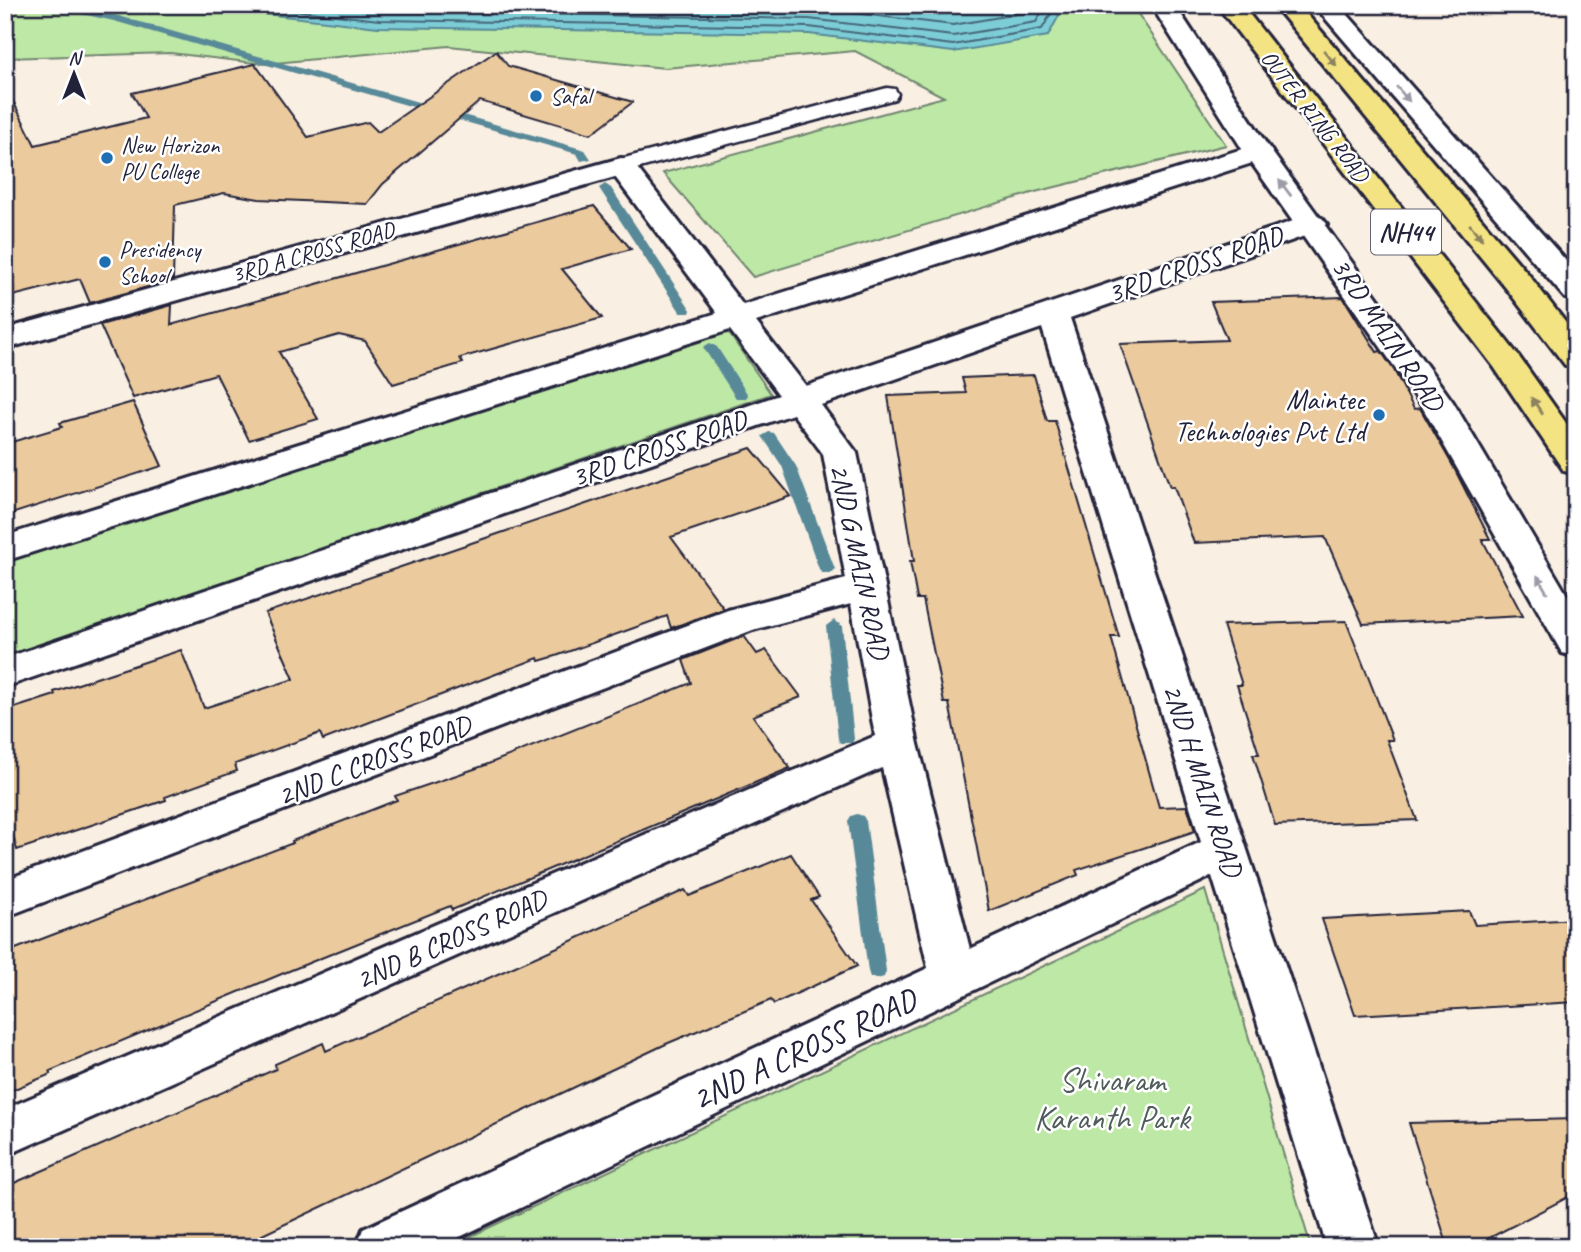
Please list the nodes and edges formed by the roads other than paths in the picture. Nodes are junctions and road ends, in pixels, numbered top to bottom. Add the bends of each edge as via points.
1 (1163, 5) edge
2 (1229, 5) edge
3 (1286, 5) edge
4 (1326, 5) edge
5 (887, 94) dead end
6 (1258, 152) junction
7 (621, 166) junction
8 (1312, 224) junction
9 (1576, 290) edge
10 (1054, 313) junction
11 (736, 316) junction
12 (5, 339) edge
13 (1576, 358) edge
14 (799, 400) junction
15 (1576, 463) edge
16 (5, 549) edge
17 (868, 586) junction
18 (1576, 643) edge
19 (5, 673) edge
20 (897, 744) junction
21 (1226, 850) junction
22 (5, 899) edge
23 (954, 979) junction
24 (5, 1133) edge
25 (382, 1247) edge
26 (1353, 1247) edge

1 - 6 street, 3RD MAIN ROAD
15 -> 2 highway, OUTER RING ROAD / NH44 via 1499,351
3 -> 13 highway, OUTER RING ROAD / NH44
4 -> 9 street
5 - 7 lane
8 -> 6 street, 3RD MAIN ROAD
6 - 11 street
7 - 11 street, 2ND G MAIN ROAD
7 - 12 street, 3RD A CROSS ROAD
8 - 10 street, 3RD CROSS ROAD
18 -> 8 street, 3RD MAIN ROAD via 1436,402
10 - 14 street, 3RD CROSS ROAD
10 - 21 street, 2ND H MAIN ROAD
11 - 14 street, 2ND G MAIN ROAD
11 - 16 street
14 - 17 street, 2ND G MAIN ROAD via 840,453
14 - 19 street, 3RD CROSS ROAD
17 - 20 street, 2ND G MAIN ROAD
17 - 22 street, 2ND C CROSS ROAD via 742,621
20 - 23 street, 2ND G MAIN ROAD
20 - 24 street, 2ND B CROSS ROAD
21 - 23 street, 2ND A CROSS ROAD
21 - 26 street, 2ND H MAIN ROAD
23 - 25 street, 2ND A CROSS ROAD

